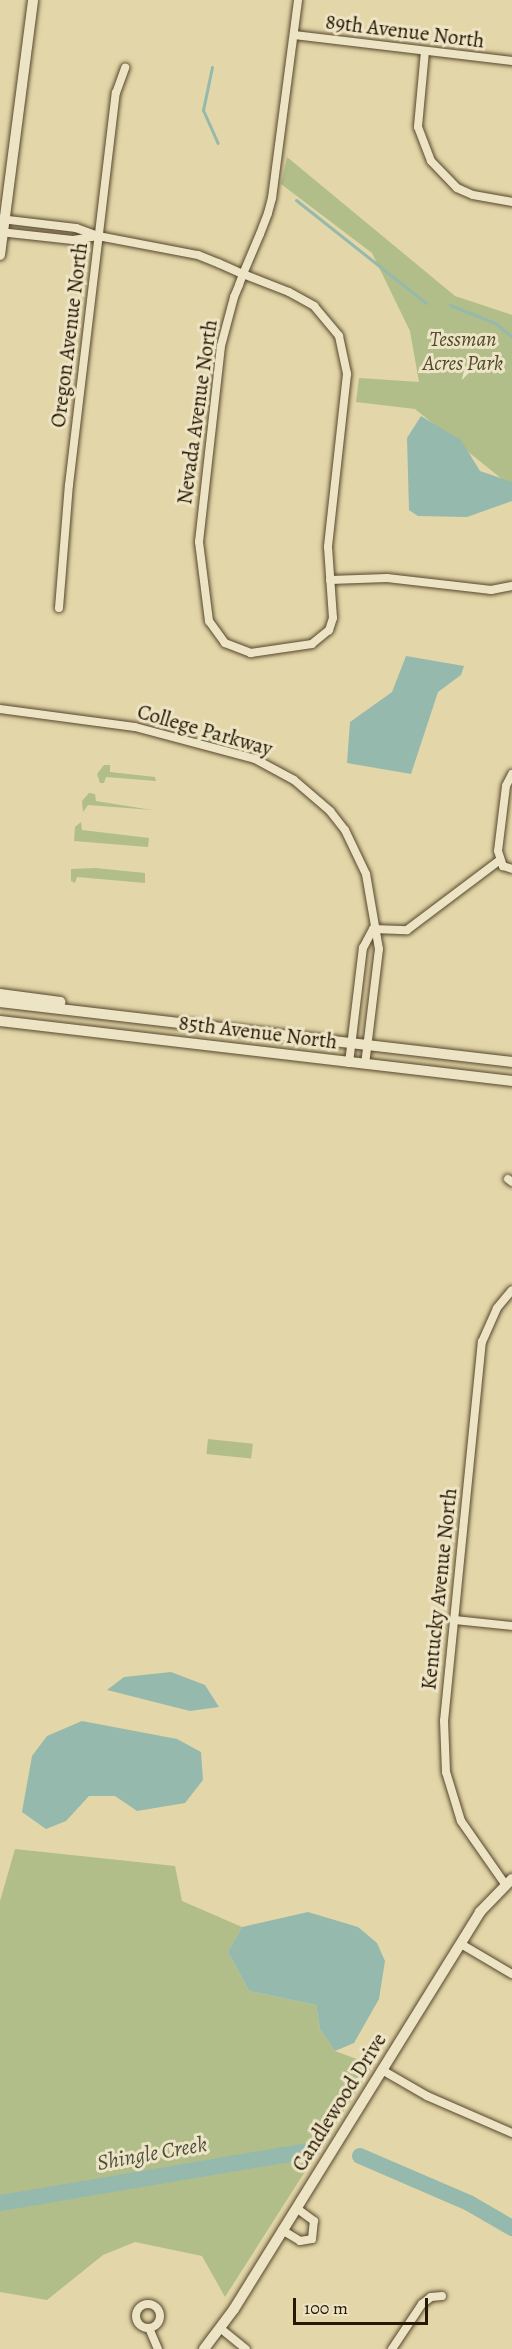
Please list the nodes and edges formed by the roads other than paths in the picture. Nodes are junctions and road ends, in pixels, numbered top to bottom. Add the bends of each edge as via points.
1 (33, 0) edge
2 (298, 0) edge
3 (294, 35) junction
4 (425, 51) junction
5 (512, 61) edge
6 (125, 68) dead end
7 (512, 202) edge
8 (2, 219) edge
9 (1, 232) edge
10 (98, 236) junction
11 (0, 255) edge
12 (243, 274) junction
13 (330, 580) junction
14 (512, 586) edge
15 (59, 608) dead end
16 (0, 709) edge
17 (512, 774) edge
18 (503, 812) junction
19 (512, 813) edge
20 (500, 860) junction
21 (512, 869) edge
22 (373, 929) junction
23 (0, 994) edge
24 (0, 1002) edge
25 (0, 1021) edge
26 (201, 1025) junction
27 (352, 1043) junction
28 (368, 1045) junction
29 (512, 1062) edge
30 (350, 1063) junction
31 (365, 1064) junction
32 (512, 1081) edge
33 (512, 1290) edge
34 (454, 1620) junction
35 (512, 1626) edge
36 (508, 1881) edge
37 (461, 1944) junction
38 (512, 1974) edge
39 (382, 2070) junction
40 (512, 2133) edge
41 (296, 2208) junction
42 (282, 2230) junction
43 (442, 2296) dead end
44 (149, 2328) dead end
45 (220, 2328) junction
46 (158, 2349) edge
47 (204, 2349) edge
48 (246, 2349) edge
49 (392, 2349) edge

1 - 8 main road
2 - 3 street, Nevada Avenue North
3 - 4 street, 89th Avenue North
3 - 12 street, Nevada Avenue North via 273,192
4 - 5 street, 89th Avenue North
4 - 7 street via 418,127 431,161 457,188
6 - 10 street, Oregon Avenue North via 116,93
8 - 9 main road
8 - 10 street via 76,228
9 - 10 street via 73,240
9 - 11 main road
10 - 12 street via 180,250
10 - 15 street, Oregon Avenue North
12 - 13 street via 314,306 333,325 344,349 347,374 328,538
12 - 13 street, Nevada Avenue North via 227,321 214,394 199,542 205,607 215,633 237,650 266,653 303,648 322,639 330,630 334,607
13 - 14 street via 387,578 492,590
16 - 22 street, College Parkway via 135,727 275,768 314,796 345,830 366,873
17 - 18 street via 507,780
18 - 19 street
18 - 20 street
20 - 21 street
20 - 22 street via 406,930
22 - 27 street, College Parkway via 363,948
22 - 28 street, College Parkway via 379,949
23 - 26 main road via 174,1015
24 - 26 main road, 85th Avenue North
25 - 30 main road, 85th Avenue North
26 - 27 main road, 85th Avenue North
27 - 28 main road, 85th Avenue North
27 - 30 street, College Parkway
28 - 29 main road, 85th Avenue North
28 - 31 street, College Parkway
30 - 31 main road, 85th Avenue North
31 - 32 main road, 85th Avenue North
33 - 34 street, Kentucky Avenue North via 492,1316 482,1342
34 - 35 street
34 - 36 street, Kentucky Avenue North via 444,1720 446,1772 461,1821
36 - 37 main road, Candlewood Drive via 490,1898
37 - 38 street
37 - 39 main road, Candlewood Drive
39 - 40 street via 427,2096
39 - 41 main road, Candlewood Drive
41 - 42 main road, Candlewood Drive
41 - 42 street via 314,2221 312,2239 300,2241
42 - 45 main road, Candlewood Drive
43 - 49 street via 431,2297 422,2304
44 - 46 street
45 - 47 main road, Candlewood Drive
45 - 48 street

